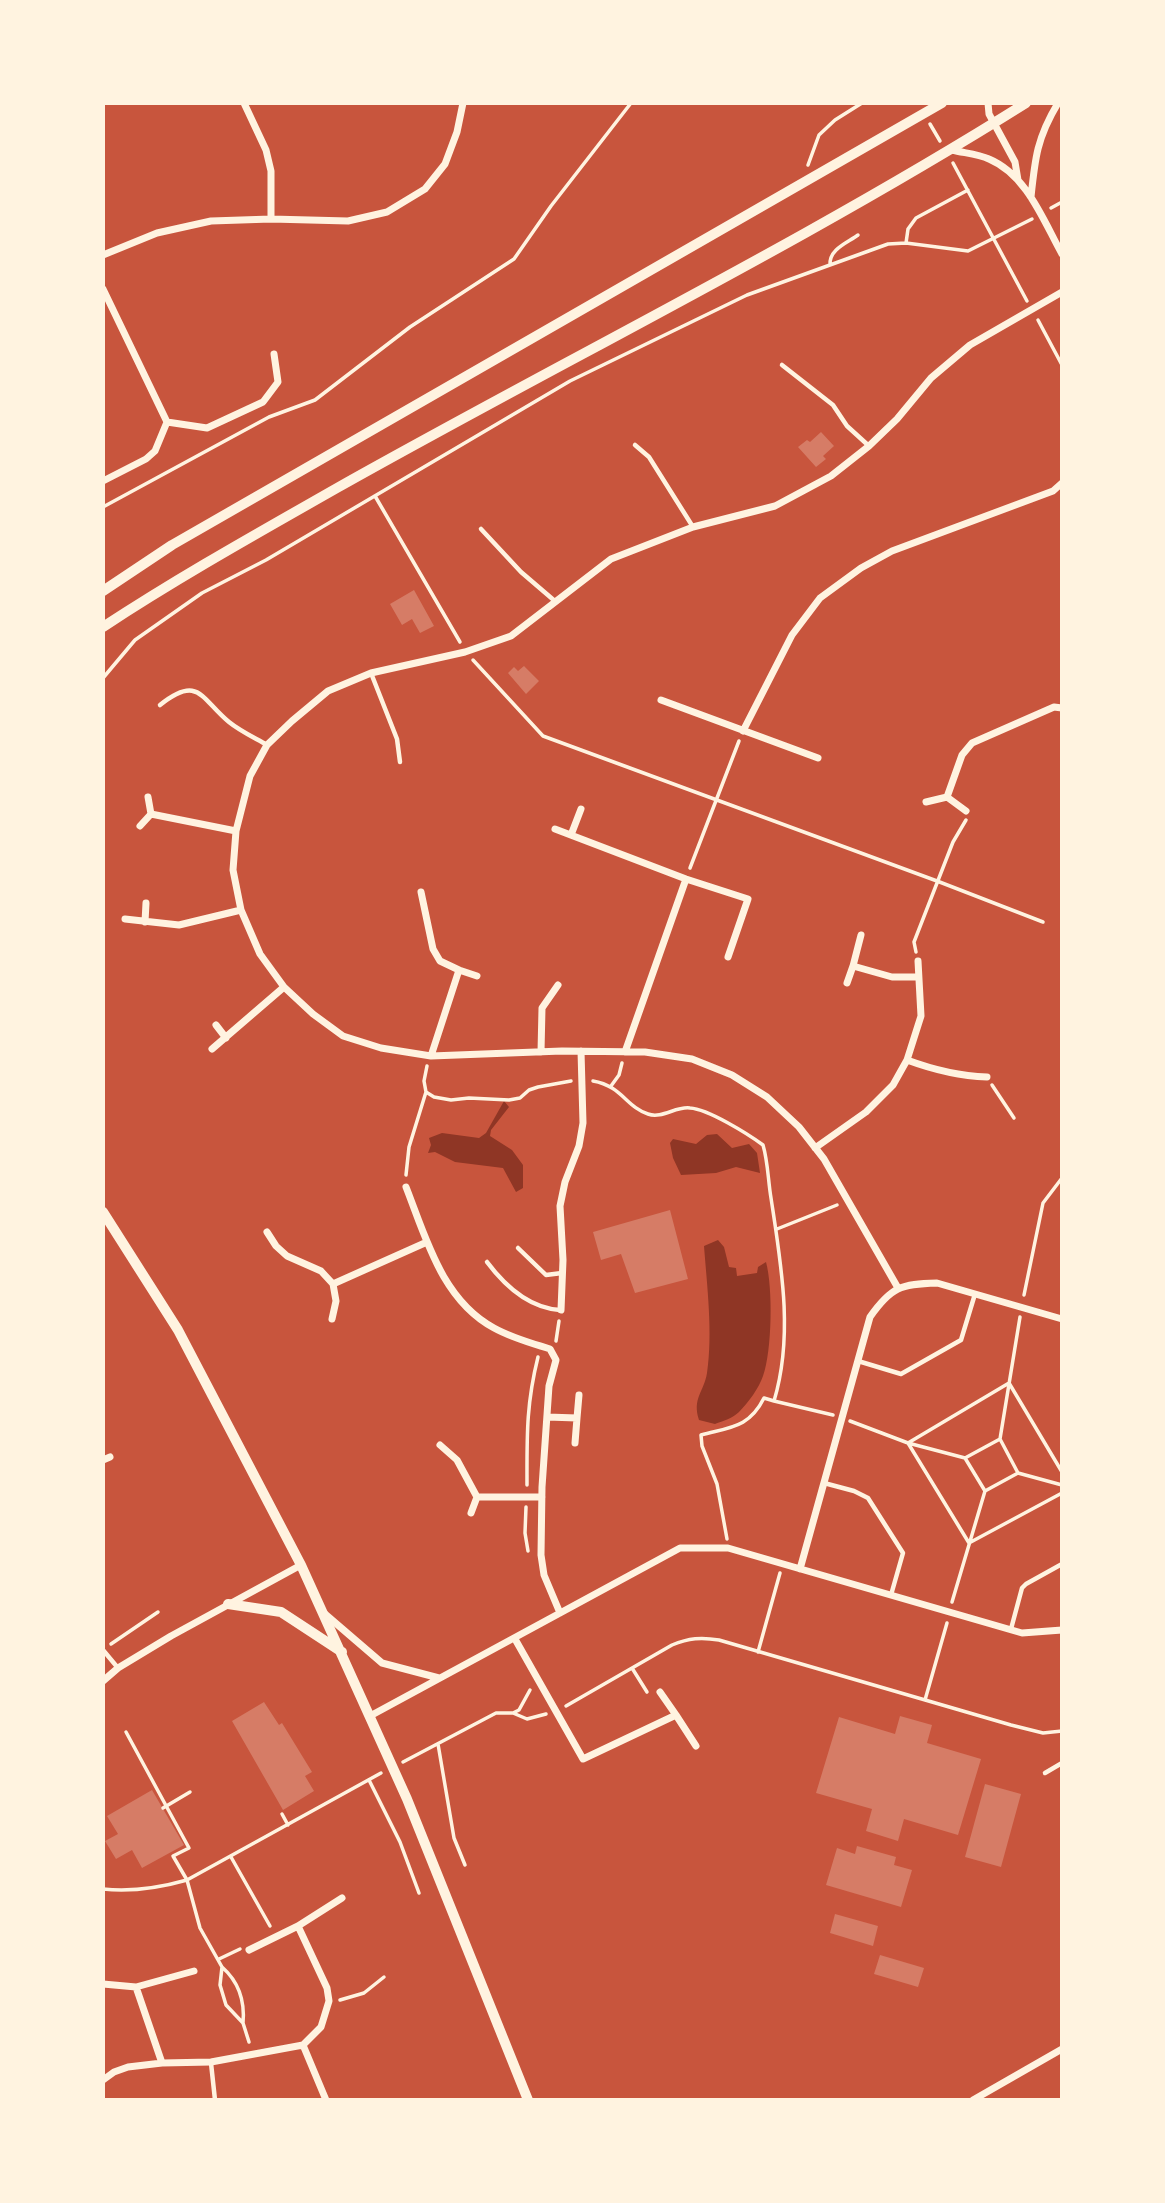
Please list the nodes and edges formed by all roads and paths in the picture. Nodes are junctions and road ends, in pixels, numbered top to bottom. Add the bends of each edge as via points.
1 (244, 103) edge
2 (463, 103) edge
3 (631, 103) edge
4 (862, 103) edge
5 (942, 103) edge
6 (988, 103) edge
7 (1026, 103) edge
8 (1058, 103) edge
9 (925, 114) dead end
10 (995, 123) junction
11 (948, 151) junction
12 (807, 165) dead end
13 (1018, 181) junction
14 (968, 190) junction
15 (1031, 197) junction
16 (1062, 202) edge
17 (1041, 214) junction
18 (271, 219) junction
19 (1062, 233) edge
20 (858, 235) dead end
21 (1053, 238) junction
22 (994, 239) junction
23 (906, 243) junction
24 (1062, 254) edge
25 (103, 255) edge
26 (830, 265) junction
27 (103, 289) edge
28 (1062, 292) edge
29 (1032, 309) junction
30 (274, 354) dead end
31 (782, 365) dead end
32 (1062, 365) edge
33 (167, 422) junction
34 (635, 445) dead end
35 (869, 446) junction
36 (103, 481) edge
37 (1062, 482) edge
38 (375, 496) junction
39 (103, 507) edge
40 (693, 527) junction
41 (481, 529) dead end
42 (103, 591) edge
43 (557, 603) junction
44 (103, 627) edge
45 (465, 652) junction
46 (371, 673) junction
47 (103, 678) edge
48 (661, 700) dead end
49 (160, 705) dead end
50 (1062, 708) edge
51 (743, 732) junction
52 (267, 745) junction
53 (818, 758) dead end
54 (400, 762) dead end
55 (148, 797) dead end
56 (947, 797) junction
57 (716, 799) junction
58 (926, 802) dead end
59 (581, 809) dead end
60 (967, 811) joint
61 (151, 814) junction
62 (140, 826) dead end
63 (555, 829) dead end
64 (236, 831) junction
65 (571, 835) junction
66 (685, 879) junction
67 (937, 881) junction
68 (421, 892) dead end
69 (146, 903) dead end
70 (241, 910) junction
71 (125, 919) dead end
72 (145, 922) junction
73 (1043, 922) dead end
74 (861, 935) dead end
75 (728, 957) dead end
76 (919, 961) joint
77 (853, 966) junction
78 (459, 970) junction
79 (477, 976) dead end
80 (918, 977) junction
81 (847, 983) dead end
82 (558, 985) dead end
83 (284, 987) junction
84 (216, 1025) dead end
85 (226, 1038) junction
86 (212, 1049) dead end
87 (581, 1051) junction
88 (541, 1052) junction
89 (625, 1052) junction
90 (431, 1056) junction
91 (907, 1060) junction
92 (987, 1077) joint
93 (582, 1081) junction
94 (611, 1086) junction
95 (426, 1092) junction
96 (1014, 1118) dead end
97 (815, 1148) junction
98 (1062, 1178) edge
99 (406, 1187) joint
100 (848, 1200) junction
101 (103, 1212) edge
102 (777, 1229) junction
103 (267, 1232) dead end
104 (427, 1242) junction
105 (518, 1248) dead end
106 (487, 1262) dead end
107 (563, 1273) junction
108 (333, 1284) junction
109 (898, 1288) junction
110 (975, 1294) junction
111 (1022, 1308) junction
112 (561, 1310) junction
113 (332, 1319) dead end
114 (1062, 1319) edge
115 (551, 1349) junction
116 (858, 1362) junction
117 (1009, 1383) junction
118 (579, 1395) dead end
119 (774, 1401) junction
120 (547, 1417) junction
121 (577, 1418) junction
122 (843, 1418) junction
123 (1000, 1439) junction
124 (575, 1443) dead end
125 (908, 1443) junction
126 (440, 1445) dead end
127 (965, 1458) junction
128 (1062, 1472) edge
129 (1018, 1474) junction
130 (824, 1483) junction
131 (1062, 1485) edge
132 (985, 1491) junction
133 (1062, 1493) edge
134 (477, 1497) junction
135 (542, 1497) junction
136 (471, 1513) dead end
137 (969, 1542) junction
138 (728, 1548) junction
139 (783, 1564) junction
140 (1062, 1564) edge
141 (301, 1565) junction
142 (800, 1569) junction
143 (891, 1596) junction
144 (228, 1604) junction
145 (158, 1612) dead end
146 (950, 1612) junction
147 (560, 1613) junction
148 (324, 1614) junction
149 (1010, 1630) junction
150 (1062, 1630) edge
151 (515, 1639) junction
152 (103, 1650) edge
153 (758, 1651) dead end
154 (342, 1652) junction
155 (118, 1668) junction
156 (632, 1668) dead end
157 (439, 1678) junction
158 (538, 1678) junction
159 (103, 1681) edge
160 (660, 1692) joint
161 (925, 1700) dead end
162 (513, 1713) dead end
163 (676, 1715) junction
164 (370, 1716) junction
165 (126, 1732) dead end
166 (438, 1744) dead end
167 (696, 1746) dead end
168 (1062, 1763) edge
169 (1045, 1773) dead end
170 (369, 1779) dead end
171 (190, 1792) dead end
172 (164, 1807) junction
173 (282, 1814) dead end
174 (288, 1825) dead end
175 (231, 1857) dead end
176 (465, 1865) dead end
177 (419, 1893) dead end
178 (342, 1898) dead end
179 (298, 1926) junction
180 (276, 1937) junction
181 (249, 1950) joint
182 (219, 1959) junction
183 (222, 1967) junction
184 (194, 1970) dead end
185 (384, 1977) dead end
186 (103, 1984) edge
187 (136, 1987) junction
188 (329, 2001) junction
189 (243, 2023) junction
190 (303, 2045) junction
191 (1061, 2052) edge
192 (253, 2054) junction
193 (211, 2062) junction
194 (162, 2063) junction
195 (103, 2080) edge
196 (215, 2100) edge
197 (326, 2100) edge
198 (528, 2100) edge
199 (974, 2100) edge

1 - 18 street via 271,171
2 - 18 street via 445,164 425,189 387,212 348,221
3 - 39 path via 514,259 410,327 315,400 269,417
4 - 12 path via 819,135
5 - 42 street via 172,545
6 - 10 street
7 - 10 street
8 - 15 street via 1036,152
9 - 11 path
10 - 11 street
10 - 13 street via 1015,162
11 - 13 street via 987,158
11 - 14 path
11 - 44 street via 174,580
13 - 15 street
14 - 22 path
14 - 23 path via 911,222
15 - 17 street
16 - 17 path
17 - 21 street
17 - 22 path
18 - 25 street via 211,221 157,233
19 - 21 street
20 - 26 path via 836,249
21 - 24 street
22 - 23 path via 968,251
22 - 29 path
23 - 26 path via 888,244
26 - 38 path via 747,295 570,382
27 - 33 street
28 - 29 street
29 - 32 path
29 - 35 street via 970,345 941,369
30 - 33 street via 278,382 263,402 208,428
31 - 35 lane via 833,405
33 - 36 street via 155,451
34 - 40 lane via 649,457
35 - 40 street via 831,476 775,506
37 - 51 street via 1053,491 892,551 820,598 792,635
38 - 45 path
38 - 47 path via 202,593 135,640
40 - 43 street via 611,559
41 - 43 lane
43 - 45 street via 511,636
45 - 46 street
45 - 57 path via 543,736
46 - 52 street via 328,691
46 - 54 lane via 397,739
48 - 51 street
49 - 52 lane via 177,691 192,691 209,699 229,722
50 - 56 street via 1054,707 972,743 962,755
51 - 53 street
51 - 57 path
52 - 64 street via 250,776
55 - 61 street
56 - 58 street
56 - 60 street
57 - 66 path
57 - 67 path
59 - 65 street
60 - 67 path
61 - 62 street
61 - 64 street
63 - 65 street
64 - 70 street via 233,870
65 - 66 street
66 - 75 street via 748,899
66 - 89 street
67 - 73 path
67 - 76 path via 914,942
68 - 78 street via 433,949 440,961
69 - 72 street
70 - 72 street via 179,925
70 - 83 street via 260,954
71 - 72 street
74 - 77 street
76 - 80 street
77 - 80 street via 892,977
77 - 81 street
78 - 79 street
78 - 90 street
80 - 91 street via 921,1016
82 - 88 street via 542,1008
83 - 85 street
83 - 90 street via 343,1036
84 - 85 street
85 - 86 street
87 - 88 street
87 - 89 street
87 - 93 street
88 - 90 street
89 - 94 path
89 - 97 street via 692,1059 732,1075 767,1097
90 - 95 path via 425,1069
91 - 92 street via 965,1077
91 - 97 street via 893,1085 866,1112
92 - 96 path
93 - 94 path
93 - 95 path via 537,1087 509,1100 451,1100
93 - 107 street via 583,1123 561,1206
94 - 102 path via 646,1114 690,1108 739,1128 763,1145
95 - 99 path via 409,1147
97 - 100 street
98 - 111 path via 1043,1203
99 - 104 street
100 - 102 path
100 - 109 street
101 - 141 street via 178,1331
102 - 119 path via 783,1351
103 - 108 street via 287,1256 321,1271
104 - 108 street
104 - 115 street via 453,1292 472,1312 492,1328
105 - 107 lane via 546,1275
106 - 112 lane via 518,1294 541,1307
107 - 112 street
108 - 113 street
109 - 110 street via 937,1283
109 - 116 street via 870,1317
110 - 111 street
110 - 116 lane via 961,1340 901,1374
111 - 114 street
111 - 117 path
112 - 115 path
115 - 120 street via 556,1360
116 - 122 street
117 - 123 path
117 - 125 path
117 - 128 path
118 - 121 street
119 - 122 path
119 - 138 path via 764,1398 744,1424 701,1435 717,1484
120 - 121 street
120 - 135 street
121 - 124 street
122 - 125 path
122 - 130 street
123 - 127 path
123 - 129 path
125 - 127 path
125 - 137 path
126 - 134 street via 457,1460
127 - 132 path
129 - 131 path
129 - 132 path
130 - 142 street
130 - 143 lane via 868,1498 903,1553
132 - 137 path
133 - 137 path
134 - 135 street
134 - 136 street
135 - 147 street via 544,1575
137 - 146 path
138 - 139 street
138 - 147 street via 680,1548
139 - 142 street
139 - 153 path
140 - 149 lane via 1026,1584
141 - 144 street
141 - 148 street
142 - 143 street
143 - 146 street
144 - 154 street via 281,1612
144 - 155 street
145 - 152 path
146 - 149 street
146 - 161 path
147 - 151 street
148 - 154 street
148 - 157 street via 382,1663
149 - 150 street
151 - 157 street
151 - 158 street
152 - 155 lane
154 - 164 street
155 - 159 street
156 - 160 path via 650,1696
157 - 164 street
158 - 162 path
158 - 163 street via 583,1759
160 - 163 street
163 - 167 street
164 - 198 street
165 - 172 path
166 - 176 path via 454,1838
168 - 169 lane
170 - 177 path
171 - 172 path
172 - 182 path via 189,1848 172,1854 187,1880 200,1928
173 - 174 path
175 - 180 path
178 - 179 street
179 - 180 street
179 - 188 street
180 - 181 street
181 - 182 path via 239,1948
182 - 183 path
183 - 189 path via 243,1998
183 - 189 path via 222,1995
184 - 187 street
185 - 188 path via 364,1993
186 - 187 street
187 - 194 street
188 - 190 street via 321,2027
189 - 192 path
190 - 192 street
190 - 197 street
191 - 199 street
192 - 193 street
193 - 194 street
193 - 196 lane
194 - 195 street via 114,2071

